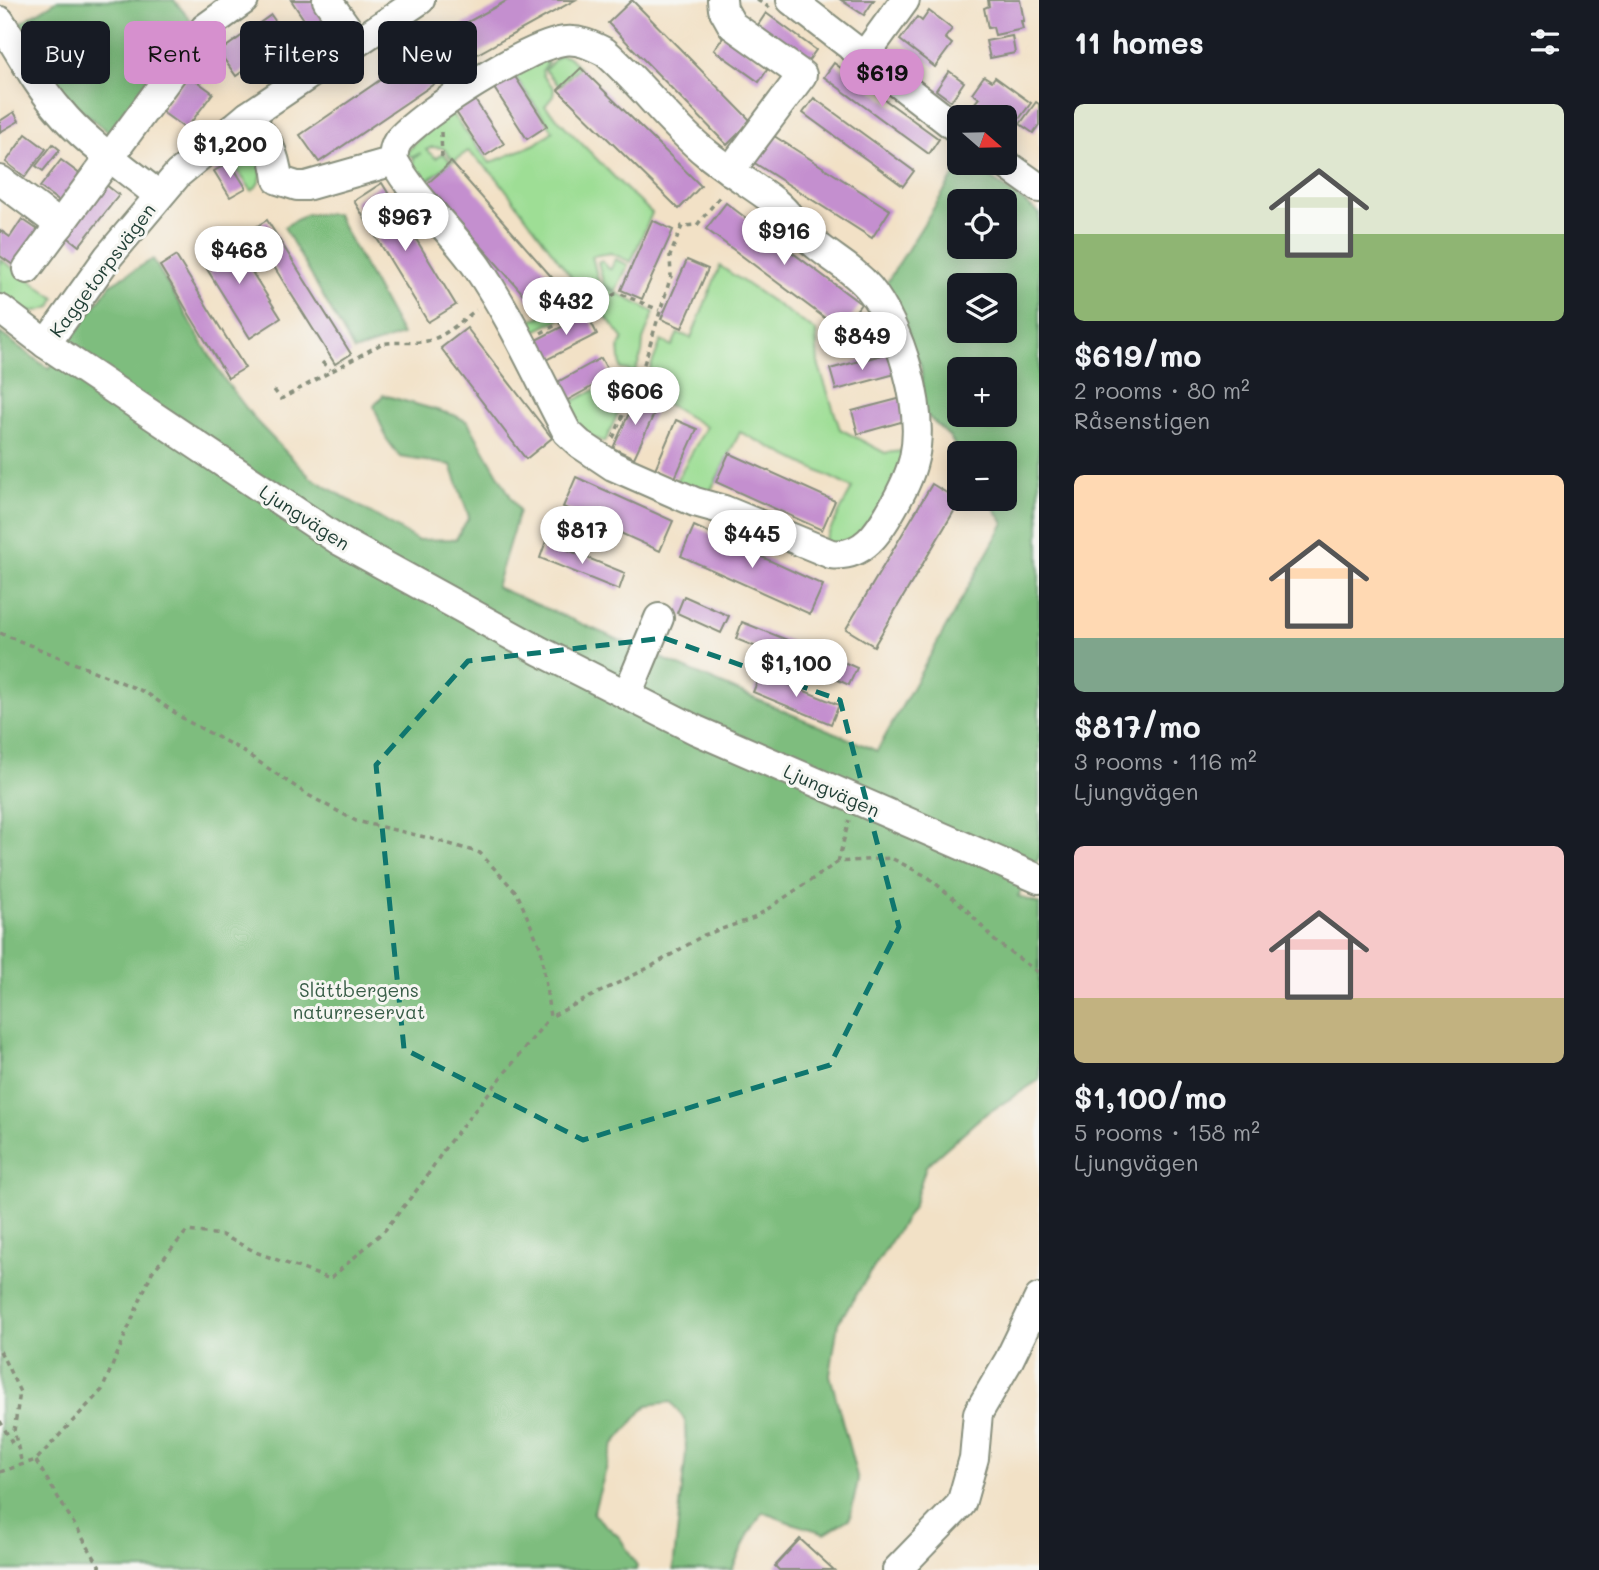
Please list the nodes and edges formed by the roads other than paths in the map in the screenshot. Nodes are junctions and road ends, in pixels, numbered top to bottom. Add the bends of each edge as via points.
1 (244, 0) edge
2 (327, 0) edge
3 (420, 0) edge
4 (722, 0) edge
5 (791, 0) edge
6 (905, 0) edge
7 (342, 21) edge
8 (0, 22) edge
9 (364, 37) edge
10 (864, 55) junction
11 (295, 84) edge
12 (248, 116) junction
13 (947, 121) edge
14 (109, 156) junction
15 (394, 161) junction
16 (1017, 172) edge
17 (733, 173) junction
18 (0, 180) edge
19 (1039, 188) edge
20 (158, 195) junction
21 (60, 225) junction
22 (27, 269) dead end
23 (0, 309) edge
24 (46, 344) junction
25 (659, 618) dead end
26 (627, 695) junction
27 (1039, 879) edge
28 (1039, 1298) edge
29 (897, 1570) edge

1 - 14 street via 205,28
2 - 7 street
3 - 9 street, Kaggetorpsvägen
4 - 17 street via 732,25 802,75
5 - 10 street
6 - 10 street
8 - 14 street, Kaggetorpsvägen via 61,113
10 - 13 street
11 - 12 street, Kaggetorpsvägen
12 - 15 street via 270,143 278,180 297,186
12 - 20 street, Kaggetorpsvägen
14 - 20 street, Kaggetorpsvägen
14 - 21 street
15 - 17 street via 397,143 436,110 516,58 565,41 585,42 605,52 704,151
15 - 17 street via 477,267 567,432 580,444 613,466 695,502 844,556 869,542 905,486 914,456 916,420 899,344 869,288 813,243 777,204
16 - 19 street
18 - 21 street
20 - 24 street, Kaggetorpsvägen
21 - 22 street
23 - 24 street, Ljungvägen
24 - 26 street, Ljungvägen via 340,541
25 - 26 street
26 - 27 street, Ljungvägen via 696,730
28 - 29 street via 1010,1360 978,1412 974,1458 961,1504

